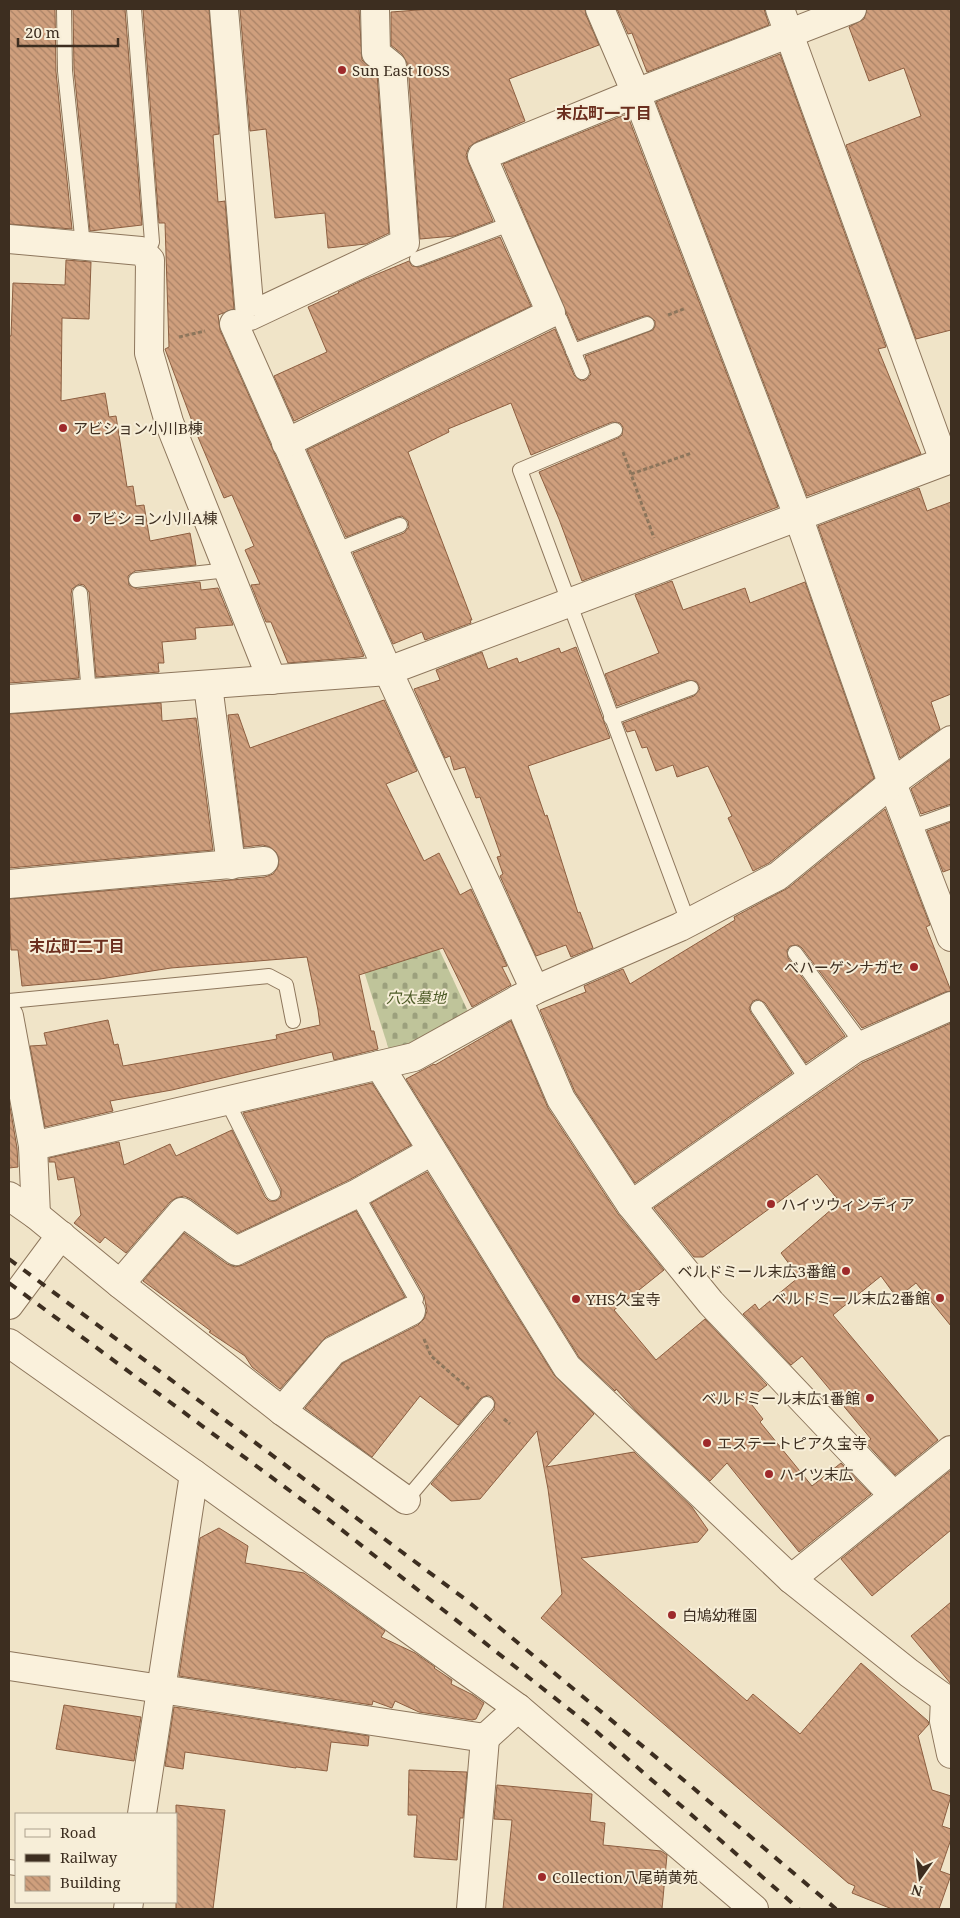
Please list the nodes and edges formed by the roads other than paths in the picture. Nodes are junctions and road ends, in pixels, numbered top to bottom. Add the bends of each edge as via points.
1 (64, 9) edge
2 (134, 9) edge
3 (224, 9) edge
4 (375, 9) edge
5 (600, 9) edge
6 (780, 9) edge
7 (852, 9) edge
8 (790, 34) junction
9 (636, 93) junction
10 (512, 223) junction
11 (9, 238) edge
12 (83, 246) junction
13 (146, 256) junction
14 (416, 259) dead end
15 (551, 313) junction
16 (647, 324) road end
17 (224, 326) road end
18 (573, 351) junction
19 (582, 372) dead end
20 (615, 430) road end
21 (286, 443) junction
22 (948, 460) edge
23 (798, 516) junction
24 (400, 525) dead end
25 (334, 551) junction
26 (228, 570) junction
27 (136, 580) dead end
28 (80, 593) dead end
29 (568, 603) junction
30 (388, 671) junction
31 (272, 680) junction
32 (208, 684) junction
33 (691, 688) dead end
34 (89, 693) junction
35 (9, 699) edge
36 (611, 718) junction
37 (951, 740) edge
38 (892, 783) junction
39 (951, 813) edge
40 (909, 828) junction
41 (264, 861) dead end
42 (231, 864) junction
43 (9, 884) edge
44 (688, 922) junction
45 (951, 937) edge
46 (795, 953) dead end
47 (526, 995) junction
48 (9, 1002) edge
49 (951, 1006) edge
50 (758, 1008) dead end
51 (9, 1016) edge
52 (293, 1021) dead end
53 (863, 1044) junction
54 (378, 1065) junction
55 (808, 1081) junction
56 (227, 1101) junction
57 (33, 1146) junction
58 (432, 1151) junction
59 (273, 1193) dead end
60 (356, 1194) junction
61 (9, 1196) edge
62 (631, 1205) junction
63 (36, 1216) junction
64 (61, 1235) junction
65 (120, 1284) junction
66 (9, 1305) edge
67 (411, 1311) joint
68 (9, 1343) edge
69 (487, 1404) road end
70 (282, 1411) junction
71 (951, 1450) edge
72 (194, 1474) junction
73 (894, 1496) junction
74 (406, 1500) joint
75 (791, 1579) junction
76 (9, 1666) edge
77 (161, 1689) junction
78 (948, 1700) edge
79 (518, 1708) junction
80 (485, 1738) junction
81 (951, 1754) edge
82 (142, 1813) edge
83 (471, 1909) edge
84 (754, 1909) edge

1 - 12 lane via 65,71
2 - 13 lane via 152,242
3 - 4 street via 250,316 405,243 392,66 376,53
5 - 9 street
6 - 8 street
7 - 8 street
8 - 9 street
8 - 22 street
9 - 10 street via 482,156
9 - 23 street
10 - 14 lane
10 - 15 street
11 - 12 street
12 - 13 street via 141,251
13 - 26 street via 150,260 150,353 169,422
15 - 18 lane via 560,319
15 - 21 street
16 - 18 lane
17 - 21 street
18 - 19 lane
20 - 29 lane via 520,470
21 - 25 street
22 - 23 street
23 - 29 street
23 - 38 street
24 - 25 lane
25 - 30 street
26 - 27 lane
26 - 31 street
28 - 34 lane
29 - 30 street
29 - 36 lane
30 - 31 street
30 - 47 street
31 - 32 street
32 - 34 street
32 - 42 street
33 - 36 lane
34 - 35 street
36 - 44 lane
37 - 38 street
38 - 40 street
38 - 44 street via 778,876
39 - 40 lane
40 - 45 street
41 - 42 street
42 - 43 street
44 - 47 street
46 - 53 lane
47 - 54 street via 414,1057
47 - 62 street via 561,1099
48 - 52 lane via 269,976 286,985
49 - 53 street
50 - 55 lane
51 - 57 street
53 - 55 street
54 - 56 street
54 - 58 street
55 - 62 street
56 - 57 street
56 - 59 lane
57 - 63 street
58 - 60 street
58 - 75 street via 567,1367
60 - 65 street via 236,1251 182,1212
60 - 67 lane via 416,1299
61 - 63 street
62 - 73 street via 711,1303
63 - 64 street
64 - 65 street
64 - 66 street
65 - 70 street
67 - 70 street via 333,1351
68 - 72 street
69 - 74 lane
70 - 74 street
71 - 73 street
72 - 77 street
72 - 79 street
73 - 75 street
75 - 78 street
76 - 77 street
77 - 80 street
77 - 82 street
78 - 81 street via 944,1721
79 - 80 street
79 - 84 street
80 - 83 street

